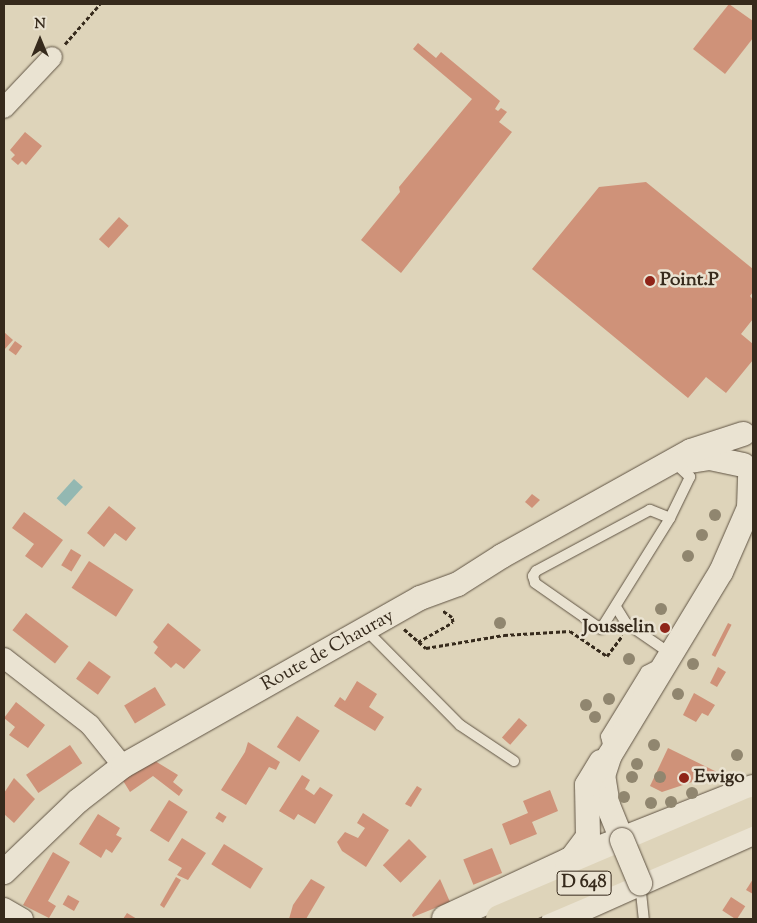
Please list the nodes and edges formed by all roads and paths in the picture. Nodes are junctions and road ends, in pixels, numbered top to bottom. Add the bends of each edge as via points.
1 (100, 4) edge
2 (52, 57) joint
3 (4, 108) edge
4 (748, 429) edge
5 (675, 463) junction
6 (749, 470) edge
7 (670, 518) junction
8 (753, 528) edge
9 (721, 572) junction
10 (616, 607) junction
11 (436, 615) dead end
12 (413, 626) dead end
13 (366, 630) junction
14 (632, 636) dead end
15 (418, 642) junction
16 (670, 657) junction
17 (4, 658) edge
18 (610, 755) junction
19 (514, 761) dead end
20 (123, 766) junction
21 (753, 789) edge
22 (753, 812) edge
23 (753, 831) edge
24 (622, 840) junction
25 (569, 862) junction
26 (4, 872) edge
27 (640, 883) junction
28 (609, 896) junction
29 (4, 908) edge
30 (23, 919) edge
31 (446, 919) edge
32 (500, 919) edge
33 (556, 919) edge
34 (576, 919) edge
35 (644, 919) edge

1 - 2 path via 83,27
2 - 3 street
4 - 5 street, Route de Chauray via 707,444
4 - 6 street via 738,449
5 - 6 street, Route de Chauray via 710,458
5 - 7 lane via 690,477
5 - 13 street, Route de Chauray via 502,556 458,584 420,598
6 - 9 street via 749,508
7 - 10 lane
7 - 10 lane via 650,510 536,571 533,576 535,583 601,629
8 - 9 street
9 - 16 street
10 - 16 lane via 626,623
11 - 15 path via 444,611 453,622
12 - 15 path via 405,630
13 - 19 lane via 460,725
13 - 20 street, Route de Chauray
14 - 15 path via 625,631 607,656 570,630 504,635 426,648
16 - 18 street
17 - 20 street via 90,725
18 - 24 street via 603,788
18 - 25 street via 591,774 587,792 588,837
20 - 26 street, Route de Chauray via 78,802
21 - 24 main road
22 - 32 main road, D 648
23 - 27 main road
24 - 25 main road
24 - 27 street, bridge
25 - 31 main road
27 - 28 main road
27 - 35 lane
28 - 33 main road
28 - 34 lane via 595,911
29 - 30 street

